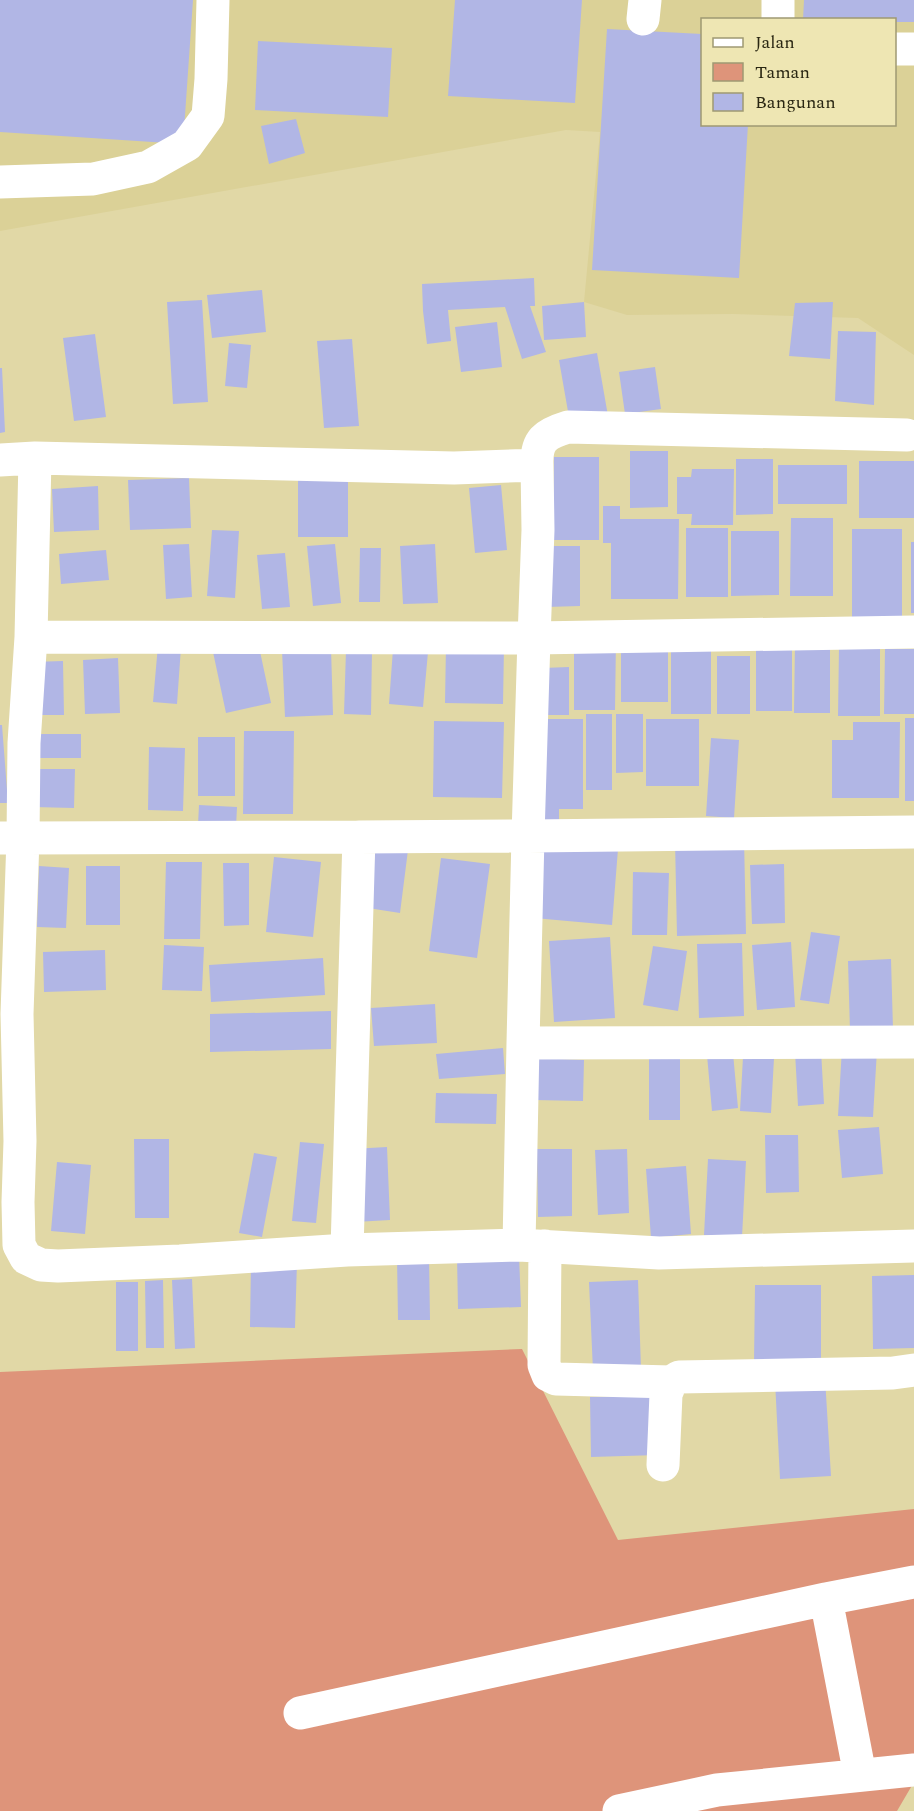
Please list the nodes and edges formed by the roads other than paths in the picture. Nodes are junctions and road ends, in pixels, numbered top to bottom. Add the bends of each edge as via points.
1 (213, 0) edge
2 (778, 0) edge
3 (778, 18) edge
4 (896, 48) edge
5 (914, 49) edge
6 (0, 182) edge
7 (907, 435) dead end
8 (35, 458) junction
9 (0, 460) edge
10 (537, 465) junction
11 (914, 632) edge
12 (31, 637) junction
13 (534, 638) junction
14 (914, 832) edge
15 (528, 836) junction
16 (359, 837) junction
17 (11, 838) edge
18 (914, 1042) edge
19 (523, 1044) junction
20 (532, 1246) junction
21 (914, 1246) edge
22 (347, 1250) junction
23 (914, 1370) edge
24 (671, 1382) junction
25 (663, 1465) dead end
26 (914, 1582) edge
27 (826, 1599) junction
28 (300, 1713) dead end
29 (914, 1770) edge
30 (860, 1775) junction
31 (619, 1811) edge

1 - 6 street via 208,116 187,145 148,167 93,179
2 - 3 street
4 - 5 street
7 - 10 street via 568,428 551,432 540,442
8 - 9 street
8 - 10 street via 454,468
8 - 12 street
10 - 13 street
11 - 13 street
12 - 13 street
12 - 17 street via 24,742
13 - 15 street
14 - 15 street
15 - 16 street
15 - 19 street
16 - 17 street
16 - 22 street
17 - 22 street via 20,1141 19,1245 26,1258 41,1265 58,1266
18 - 19 street
19 - 20 street
20 - 21 street via 659,1253
20 - 22 street
20 - 24 street via 548,1375 556,1379
23 - 24 street via 679,1377
24 - 25 street via 666,1394
26 - 27 street
27 - 28 street
27 - 30 street
29 - 30 street
30 - 31 street via 717,1790

